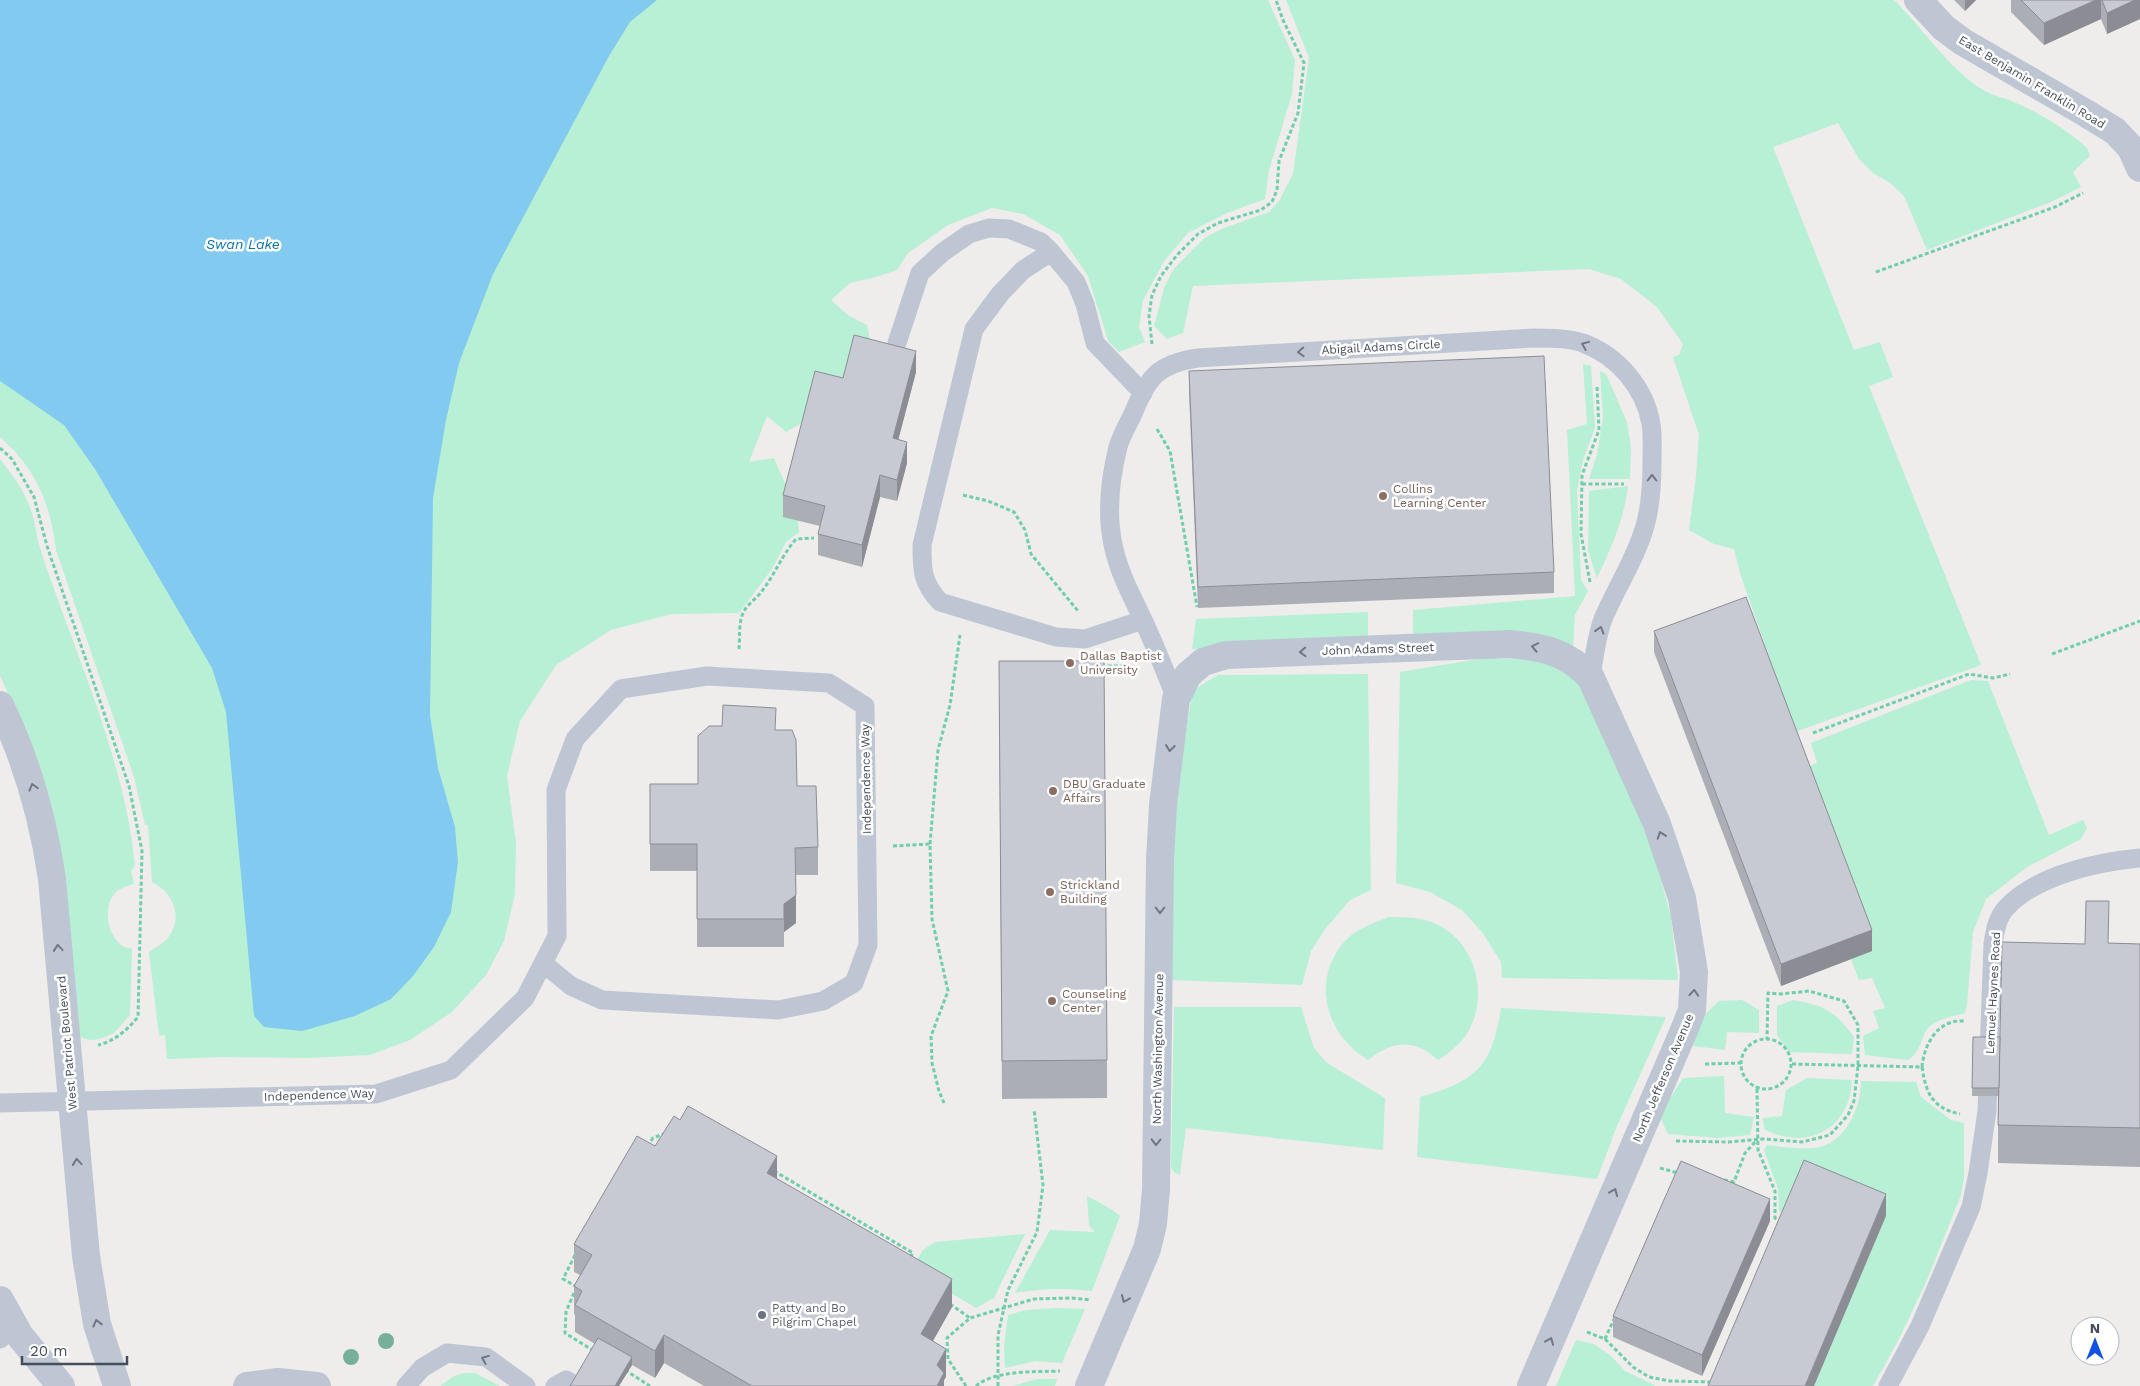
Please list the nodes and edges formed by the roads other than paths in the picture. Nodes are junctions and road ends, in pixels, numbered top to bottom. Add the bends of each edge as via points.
1 (1918, 0) edge
2 (2140, 168) edge
3 (1051, 252) junction
4 (897, 343) dead end
5 (1139, 400) junction
6 (1143, 620) junction
7 (1591, 678) junction
8 (1176, 699) junction
9 (0, 705) edge
10 (2140, 858) edge
11 (543, 964) junction
12 (72, 1101) junction
13 (0, 1103) edge
14 (0, 1300) edge
15 (7, 1332) edge
16 (61, 1386) edge
17 (117, 1386) edge
18 (246, 1386) edge
19 (317, 1386) edge
20 (406, 1386) edge
21 (526, 1386) edge
22 (555, 1386) edge
23 (576, 1386) edge
24 (1089, 1386) edge
25 (1531, 1386) edge
26 (1888, 1386) edge

1 - 2 street, East Benjamin Franklin Road via 1944,28 1963,42 2115,132 2131,148
3 - 4 lane via 1041,242 1009,229 989,228 969,234 920,273
3 - 5 lane via 1076,282 1095,343
3 - 6 lane via 1023,270 974,329 922,545 922,570 927,588 940,602 1056,637 1085,639
5 - 6 lane via 1119,446 1110,518 1122,577
7 -> 5 lane, Abigail Adams Circle via 1595,646 1603,620 1634,556 1645,525 1652,483 1651,424 1643,398 1628,374 1607,356 1583,343 1534,338 1198,358 1161,368
6 - 8 lane
7 -> 8 street, John Adams Street via 1562,654 1534,646 1509,644 1226,655 1204,662 1188,675
25 -> 7 street, North Jefferson Avenue via 1681,1037 1692,1010 1694,994 1694,972 1682,898 1657,824
8 -> 24 street, North Washington Avenue via 1160,860 1153,1224 1147,1249
12 -> 9 street, West Patriot Boulevard via 47,844 28,770
10 - 26 lane, Lemuel Haynes Road via 2058,875 2036,886 2006,908 1995,931 1986,1116 1971,1207 1920,1326
11 - 11 lane, Independence Way via 557,936 556,790 575,739 621,689 707,676 828,683 865,706 868,945 854,983 823,1001 778,1010 602,1000 571,986
11 - 12 lane, Independence Way via 525,998 451,1070 376,1094
12 - 13 lane, Independence Way
17 -> 12 street, West Patriot Boulevard via 96,1324
14 - 15 street
15 - 16 street via 32,1352
18 - 19 street via 278,1382
21 -> 20 lane via 486,1357 447,1353 422,1368
22 - 23 lane via 566,1380

